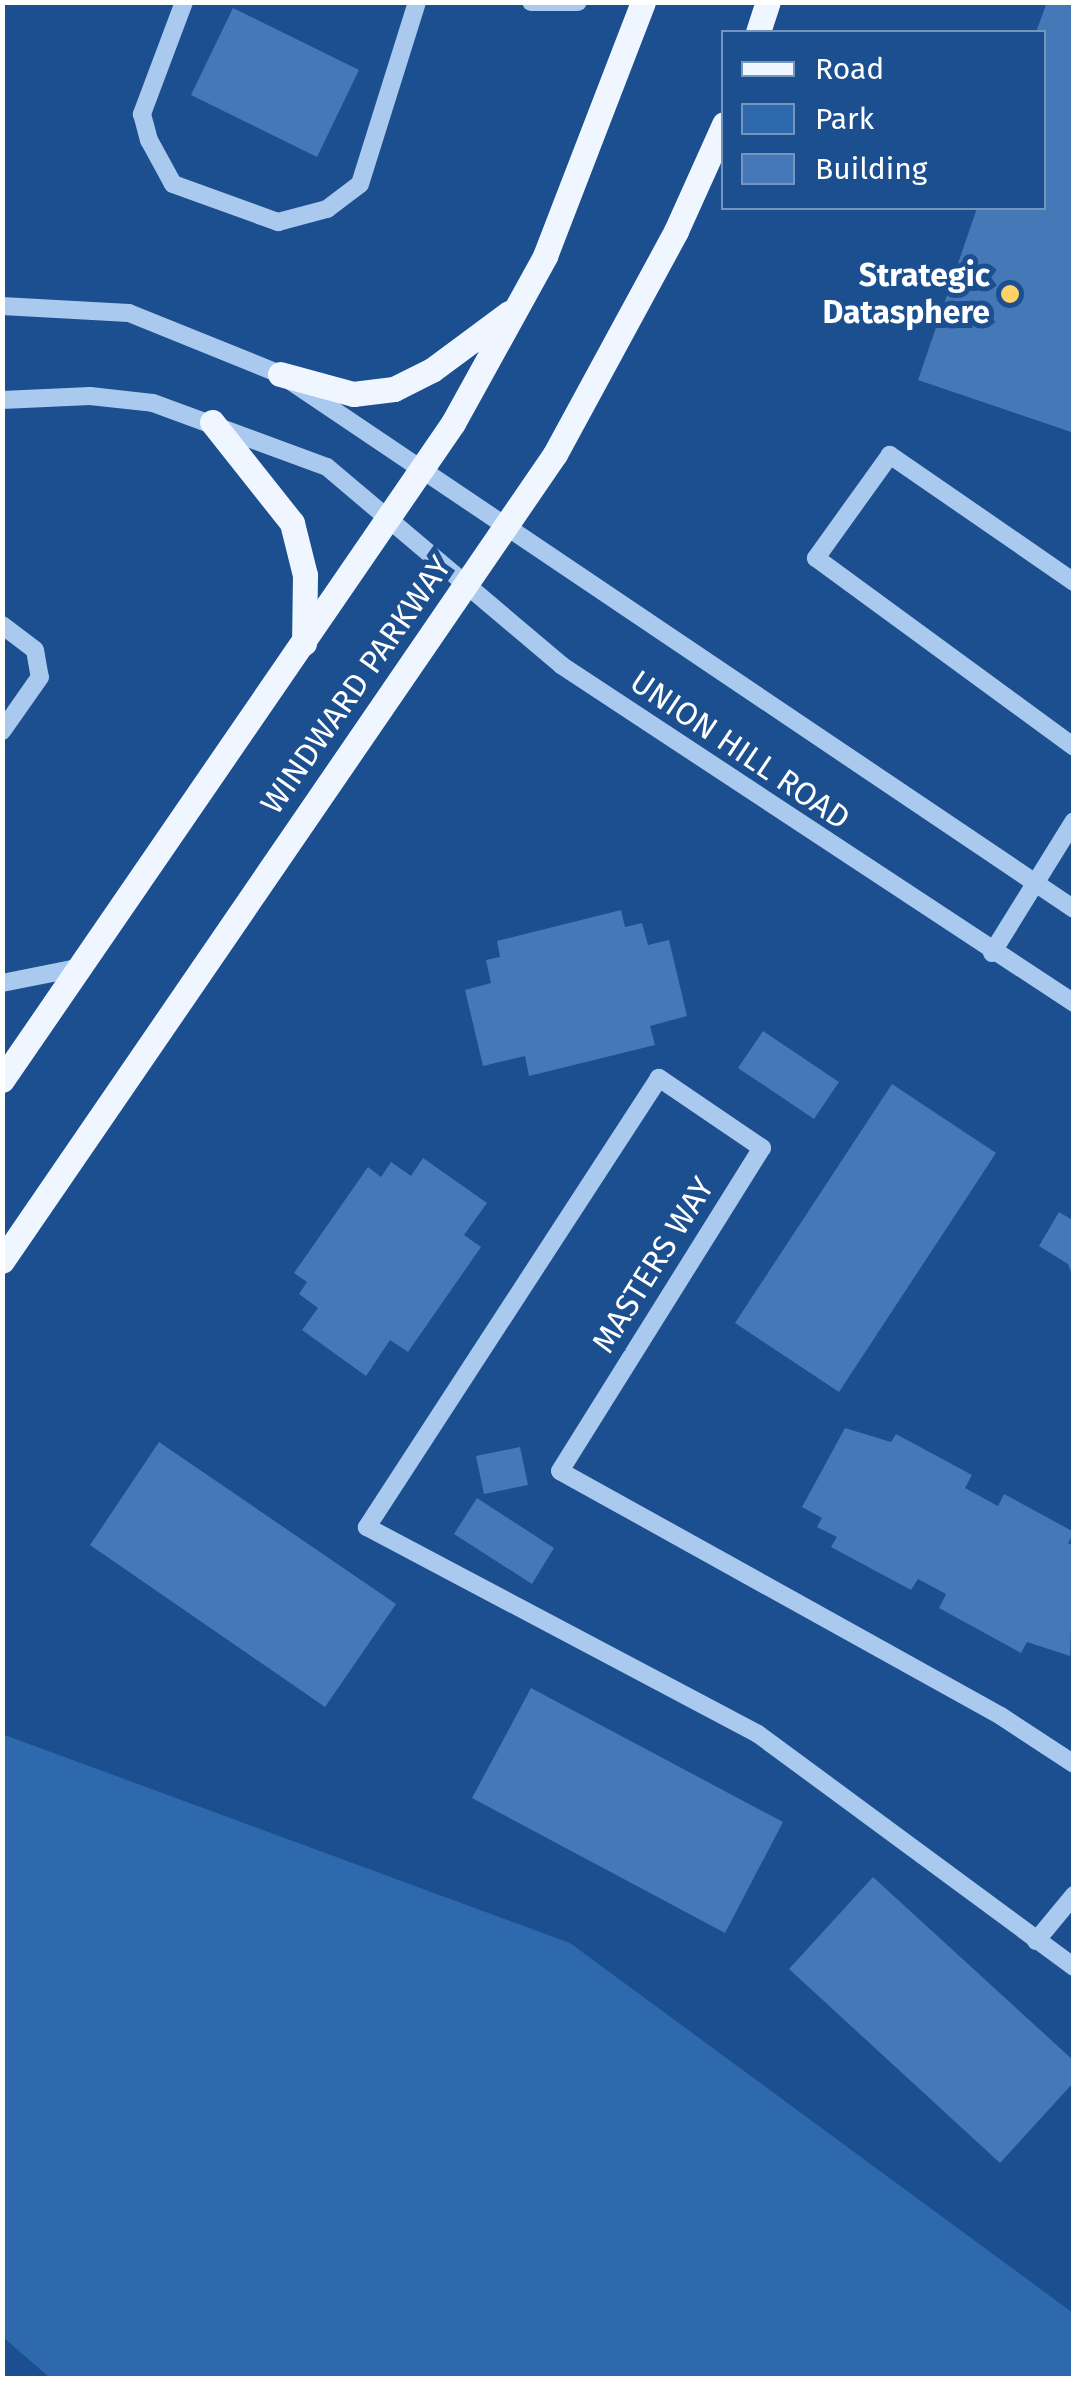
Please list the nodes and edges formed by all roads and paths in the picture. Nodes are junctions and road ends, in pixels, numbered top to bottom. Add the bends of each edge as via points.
1 (184, 2) edge
2 (418, 2) edge
3 (531, 2) edge
4 (578, 2) edge
5 (643, 2) edge
6 (768, 2) edge
7 (759, 30) edge
8 (721, 130) edge
9 (2, 306) edge
10 (518, 307) junction
11 (280, 374) junction
12 (2, 400) edge
13 (212, 422) junction
14 (423, 469) junction
15 (390, 522) junction
16 (506, 530) junction
17 (1074, 582) edge
18 (465, 586) junction
19 (2, 626) edge
20 (304, 643) junction
21 (2, 731) edge
22 (1074, 747) edge
23 (1074, 820) edge
24 (1031, 880) junction
25 (1074, 909) edge
26 (992, 953) junction
27 (77, 968) junction
28 (2, 983) edge
29 (1074, 1004) edge
30 (2, 1080) edge
31 (2, 1261) edge
32 (1074, 1764) edge
33 (1074, 1895) edge
34 (1036, 1941) junction
35 (1074, 1967) edge

1 - 2 street via 142,114 149,140 173,184 278,222 327,208 360,184
3 - 4 street
5 - 10 main road, WINDWARD PARKWAY via 545,256
6 - 7 main road
8 - 16 main road, WINDWARD PARKWAY via 598,380
9 - 11 street, UNION HILL ROAD via 129,313
10 - 11 main road via 432,370 394,389 353,394
10 - 14 main road, WINDWARD PARKWAY
11 - 14 street, UNION HILL ROAD
12 - 13 street, UNION HILL ROAD via 90,396 153,403
13 - 15 street, UNION HILL ROAD via 327,467
13 - 20 main road via 292,523 305,575
14 - 15 main road, WINDWARD PARKWAY
14 - 16 street, UNION HILL ROAD
15 - 18 street, UNION HILL ROAD
15 - 20 main road, WINDWARD PARKWAY
16 - 18 main road, WINDWARD PARKWAY
16 - 24 street, UNION HILL ROAD
17 - 22 street via 890,455 816,558
18 - 26 street, UNION HILL ROAD via 561,665
18 - 31 main road, WINDWARD PARKWAY
19 - 21 street via 36,650 40,677
20 - 27 main road, WINDWARD PARKWAY
23 - 24 street
24 - 25 street, UNION HILL ROAD
24 - 26 street
26 - 29 street, UNION HILL ROAD
27 - 28 street
27 - 30 main road, WINDWARD PARKWAY
32 - 34 street, MASTERS WAY via 1001,1716 560,1471 762,1148 659,1078 368,1528 758,1734
33 - 34 street
34 - 35 street

